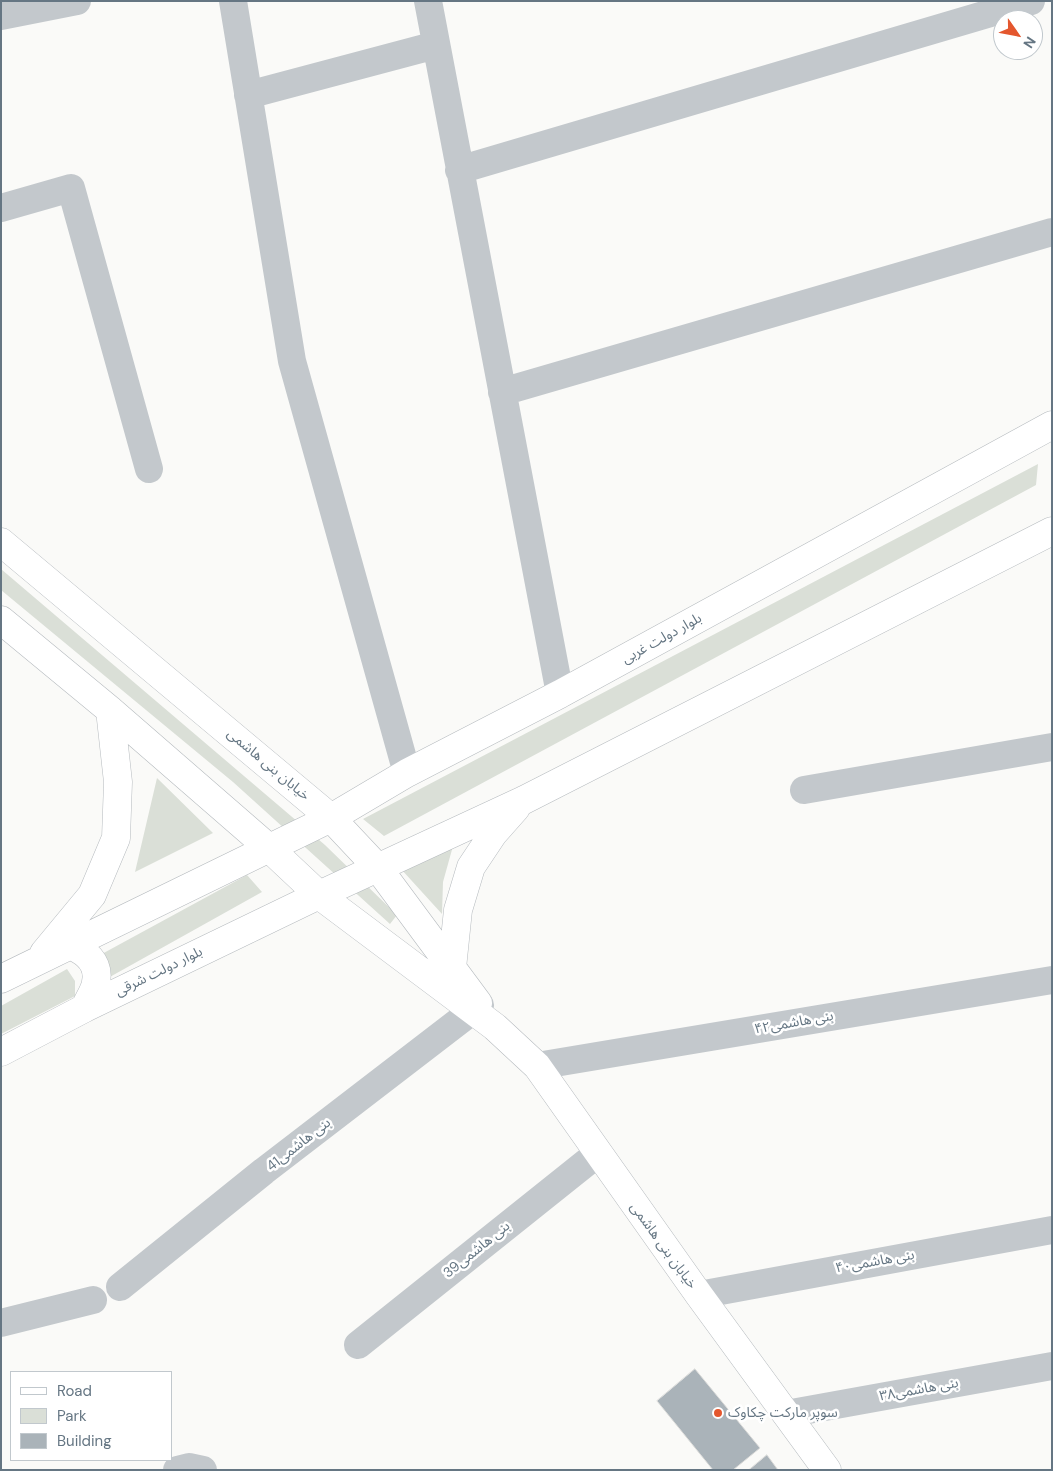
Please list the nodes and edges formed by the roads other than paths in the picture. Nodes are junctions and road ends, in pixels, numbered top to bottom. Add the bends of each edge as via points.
1 (233, 1) edge
2 (428, 1) edge
3 (1031, 1) edge
4 (73, 2) edge
5 (1, 16) edge
6 (436, 45) junction
7 (248, 95) junction
8 (459, 170) junction
9 (1, 208) edge
10 (1052, 232) edge
11 (502, 392) junction
12 (1052, 425) edge
13 (149, 469) dead end
14 (1052, 531) edge
15 (1, 542) edge
16 (1, 620) edge
17 (560, 694) junction
18 (110, 710) junction
19 (1052, 747) edge
20 (407, 774) junction
21 (804, 790) dead end
22 (524, 800) junction
23 (332, 818) junction
24 (270, 848) junction
25 (378, 868) junction
26 (319, 895) junction
27 (37, 961) junction
28 (452, 968) junction
29 (1, 980) edge
30 (1052, 980) edge
31 (85, 1008) junction
32 (483, 1014) junction
33 (1, 1052) edge
34 (537, 1066) junction
35 (597, 1154) junction
36 (1052, 1230) edge
37 (120, 1287) dead end
38 (699, 1295) junction
39 (93, 1300) dead end
40 (1, 1324) edge
41 (358, 1346) dead end
42 (1052, 1366) edge
43 (786, 1414) junction
44 (177, 1470) edge
45 (203, 1470) edge
46 (827, 1470) edge

1 - 7 street
2 - 6 street
3 - 8 street
4 - 5 street
6 - 7 street
6 - 8 street
7 - 20 street via 292,361
8 - 11 street
9 - 13 street via 71,188
10 - 11 street
11 - 17 street
12 - 17 main road, بلوار دولت غربی
14 - 22 main road
15 - 23 main road, خیابان بنی هاشمی
16 - 18 main road, خیابان بنی هاشمی
17 - 20 main road, بلوار دولت غربی
18 - 24 main road, خیابان بنی هاشمی
18 - 27 main road via 118,782 116,838 92,895
19 - 21 street
20 - 23 main road, بلوار دولت غربی
22 - 25 main road
22 - 28 main road via 493,834 472,867 458,910
23 - 24 main road, بلوار دولت غربی
23 - 25 main road, خیابان بنی هاشمی
24 - 26 main road, خیابان بنی هاشمی
24 - 27 main road
25 - 26 main road
25 - 28 main road, خیابان بنی هاشمی
26 - 31 main road, بلوار دولت شرقی
26 - 32 main road, خیابان بنی هاشمی
27 - 29 main road
27 - 31 main road via 69,946 81,949 90,957 96,982
28 - 32 main road, خیابان بنی هاشمی
30 - 34 street, بنی هاشمی۴۲
31 - 33 main road, بلوار دولت شرقی
32 - 34 main road, خیابان بنی هاشمی
32 - 37 street, بنی هاشمی41 via 264,1172
34 - 35 main road, خیابان بنی هاشمی
35 - 38 main road, خیابان بنی هاشمی
35 - 41 street, بنی هاشمی39
36 - 38 street, بنی هاشمی۴۰
38 - 43 main road, خیابان بنی هاشمی
39 - 40 street
42 - 43 street, بنی هاشمی۳۸
43 - 46 main road, خیابان بنی هاشمی
44 - 45 street via 190,1467

